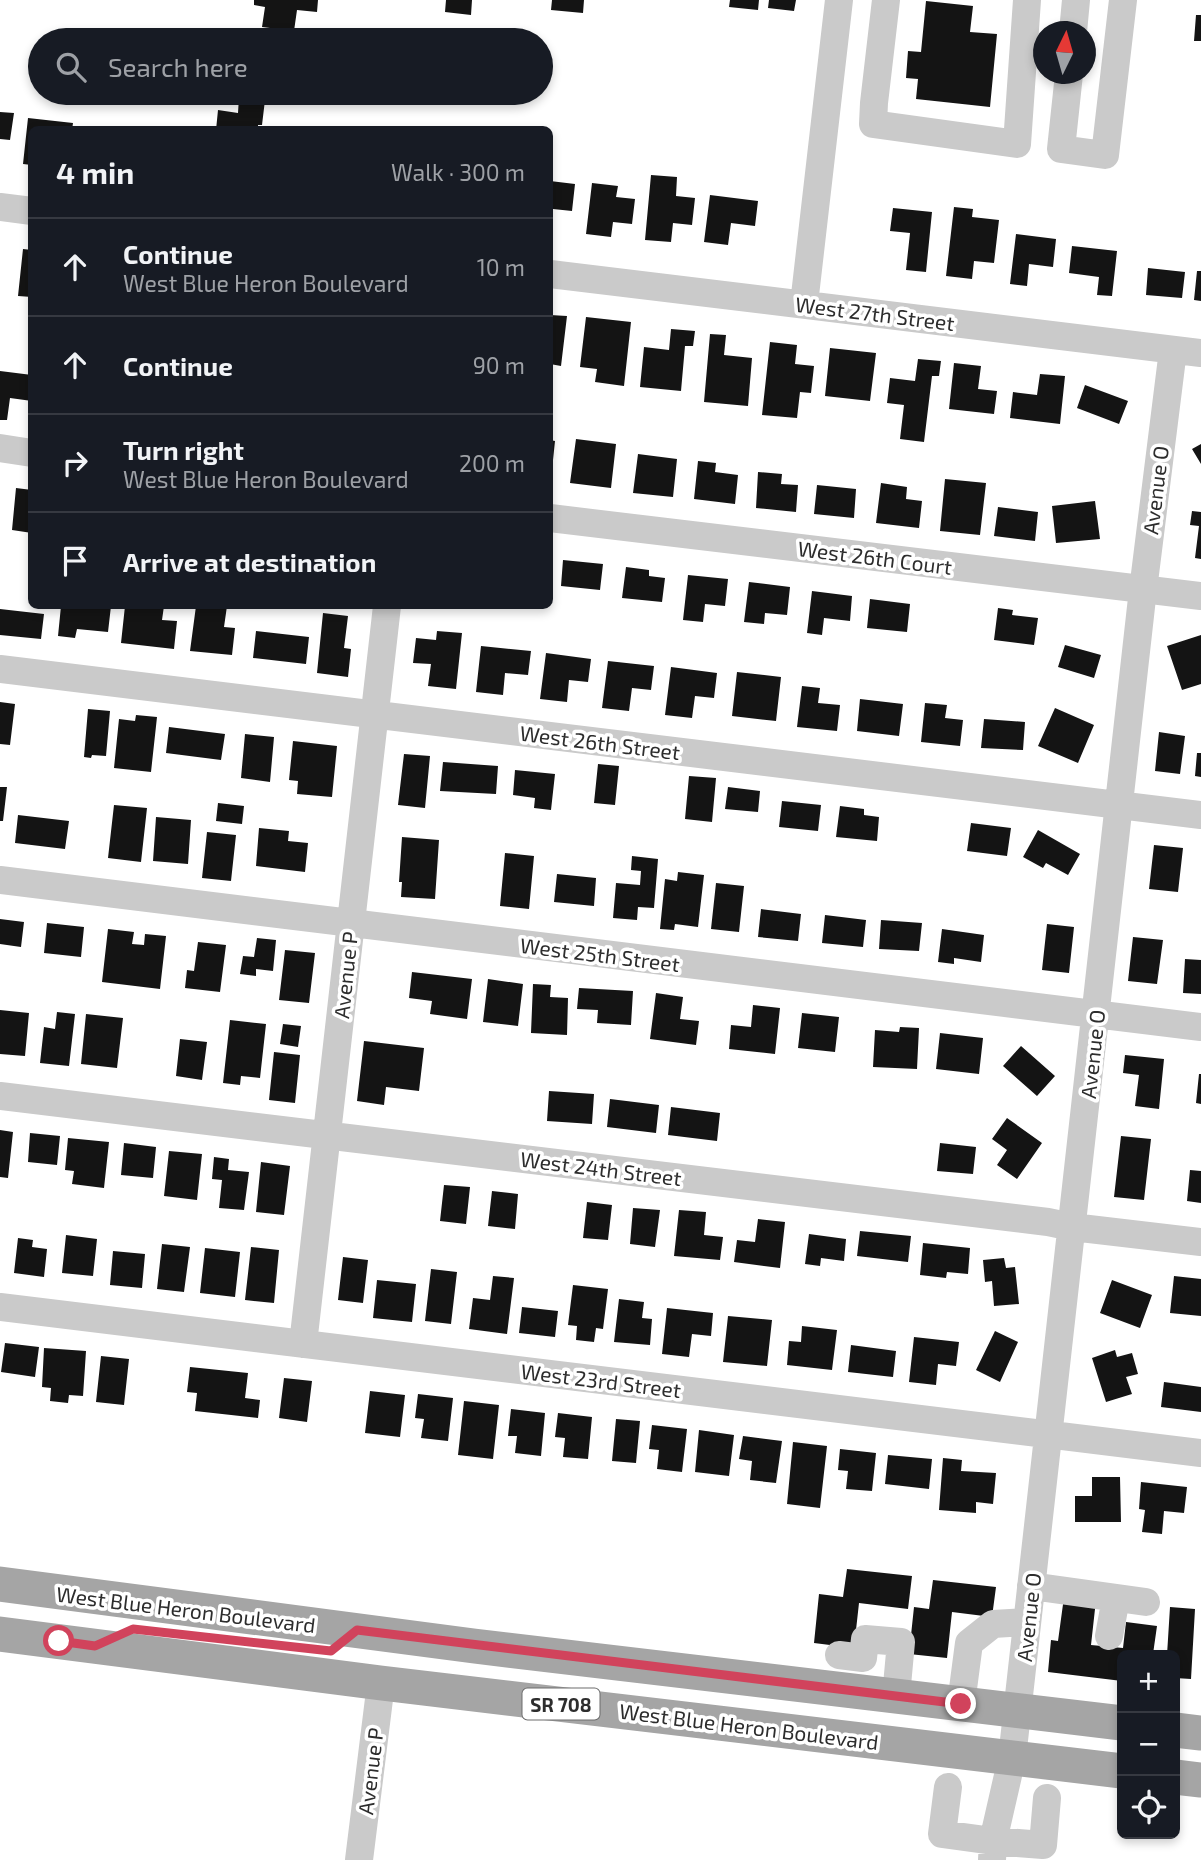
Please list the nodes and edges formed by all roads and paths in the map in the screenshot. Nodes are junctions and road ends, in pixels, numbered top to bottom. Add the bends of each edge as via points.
1 (839, 0) edge
2 (886, 0) edge
3 (1027, 0) edge
4 (1076, 0) edge
5 (1123, 0) edge
6 (1074, 21) edge
7 (1068, 84) edge
8 (827, 99) junction
9 (874, 103) junction
10 (0, 207) edge
11 (28, 210) edge
12 (553, 274) edge
13 (804, 304) junction
14 (1173, 350) junction
15 (1201, 353) edge
16 (0, 448) edge
17 (28, 452) edge
18 (0, 460) edge
19 (28, 464) edge
20 (553, 518) edge
21 (553, 528) edge
22 (1142, 594) junction
23 (1201, 596) edge
24 (1201, 605) edge
25 (387, 609) edge
26 (0, 669) edge
27 (375, 715) junction
28 (1120, 805) junction
29 (1201, 815) edge
30 (0, 880) edge
31 (351, 923) junction
32 (1096, 1015) junction
33 (1201, 1027) edge
34 (0, 1096) edge
35 (327, 1135) junction
36 (1072, 1227) junction
37 (1201, 1242) edge
38 (0, 1307) edge
39 (303, 1344) junction
40 (1048, 1434) junction
41 (1201, 1453) edge
42 (0, 1584) edge
43 (1031, 1586) junction
44 (1116, 1598) junction
45 (1146, 1602) dead end
46 (1027, 1622) junction
47 (357, 1630) junction
48 (0, 1634) edge
49 (1109, 1636) dead end
50 (95, 1646) junction
51 (839, 1655) dead end
52 (618, 1663) junction
53 (381, 1682) junction
54 (896, 1696) junction
55 (961, 1704) junction
56 (1017, 1710) junction
57 (1117, 1722) edge
58 (1180, 1731) edge
59 (1201, 1733) edge
60 (1012, 1758) junction
61 (1117, 1770) edge
62 (1180, 1778) edge
63 (1201, 1780) edge
64 (948, 1787) dead end
65 (1047, 1798) dead end
66 (993, 1851) edge
67 (359, 1860) edge

1 - 8 street
2 - 9 street
3 - 9 street via 1017,144 873,124
4 - 6 street
5 - 7 street via 1105,155 1061,149
8 - 9 street
8 - 13 street
10 - 11 street
12 - 13 street, West 27th Street
13 - 14 street, West 27th Street
14 - 15 street, West 27th Street
14 - 22 street, Avenue O
16 - 17 street
18 - 19 street
20 - 22 street, West 26th Court
21 - 22 street, West 26th Court
22 - 23 street, West 26th Court
22 - 24 street, West 26th Court
22 - 28 street, Avenue O
25 - 27 street, Avenue P
26 - 27 street, West 26th Street
27 - 28 street, West 26th Street
27 - 31 street, Avenue P
28 - 29 street, West 26th Street
28 - 32 street, Avenue O
30 - 31 street, West 25th Street
31 - 32 street, West 25th Street
31 - 35 street, Avenue P
32 - 33 street, West 25th Street
32 - 36 street, Avenue O
34 - 35 street, West 24th Street
35 - 36 street, West 24th Street
35 - 39 street, Avenue P
36 - 37 street, West 24th Street
36 - 40 street, Avenue O
38 - 39 street, West 23rd Street
39 - 40 street, West 23rd Street
40 - 41 street, West 23rd Street
40 - 43 street, Avenue O
42 - 47 main road, West Blue Heron Boulevard / SR 708
43 - 44 street
43 - 46 street, Avenue O
44 - 45 street
44 - 49 street
46 - 55 street via 993,1625 969,1643
46 - 56 street, Avenue O
47 - 50 main road via 331,1651 133,1629
47 - 52 main road, West Blue Heron Boulevard / SR 708
48 - 50 main road, West Blue Heron Boulevard / SR 708
50 - 53 main road, West Blue Heron Boulevard / SR 708
51 - 54 street via 863,1658 865,1639 901,1642
52 - 53 main road via 601,1680 457,1662 409,1661
52 - 54 main road, West Blue Heron Boulevard / SR 708
53 - 60 main road, West Blue Heron Boulevard / SR 708
53 - 67 street, Avenue P
54 - 55 main road, West Blue Heron Boulevard / SR 708
55 - 56 main road, West Blue Heron Boulevard / SR 708
56 - 57 main road, West Blue Heron Boulevard / SR 708
56 - 60 street, Avenue O
58 - 59 main road
60 - 61 main road, West Blue Heron Boulevard / SR 708
60 - 66 street, Avenue O
62 - 63 main road
64 - 66 street via 942,1834
65 - 66 street via 1043,1845

